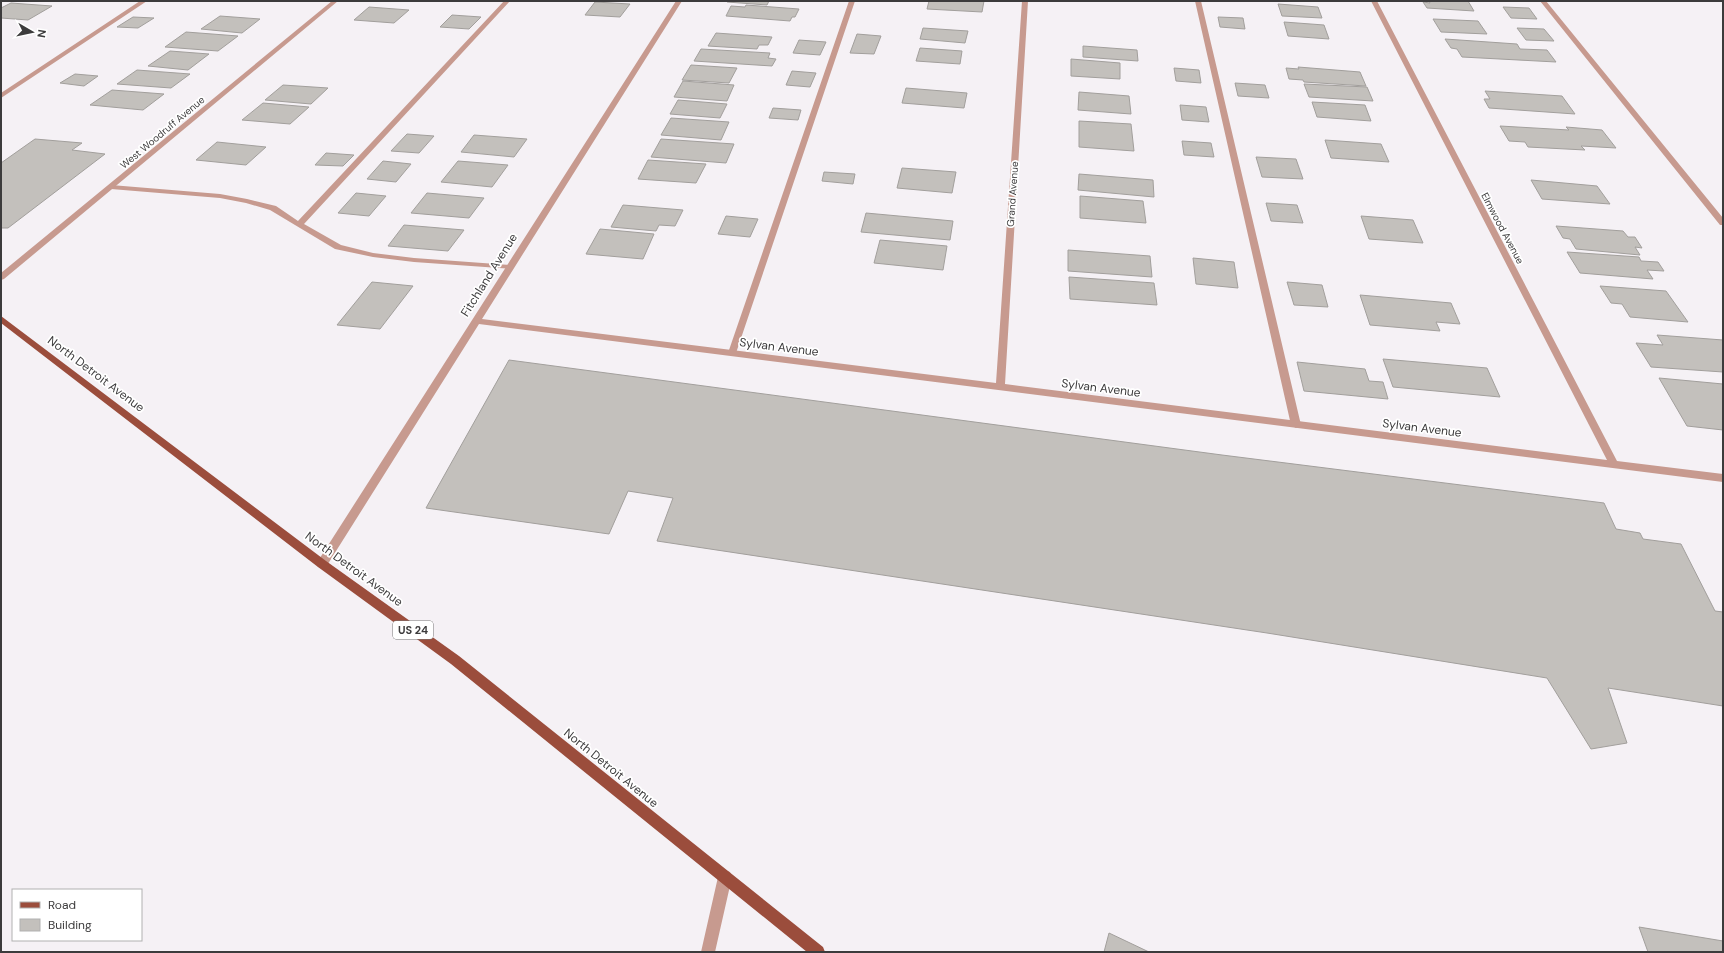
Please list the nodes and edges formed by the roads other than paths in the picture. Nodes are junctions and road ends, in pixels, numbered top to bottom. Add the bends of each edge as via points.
1 (144, 1) edge
2 (335, 1) edge
3 (507, 1) edge
4 (679, 1) edge
5 (852, 1) edge
6 (1024, 1) edge
7 (1198, 1) edge
8 (1374, 1) edge
9 (1543, 1) edge
10 (1, 96) edge
11 (111, 187) junction
12 (1723, 223) edge
13 (299, 225) junction
14 (510, 267) junction
15 (1, 277) edge
16 (1, 319) edge
17 (476, 321) junction
18 (732, 353) junction
19 (1000, 387) junction
20 (1296, 425) junction
21 (1614, 464) junction
22 (1723, 478) edge
23 (322, 564) junction
24 (725, 877) junction
25 (708, 952) edge
26 (818, 952) edge

1 - 10 street
2 - 11 street, West Woodruff Avenue
3 - 13 street
4 - 14 street, Fitchland Avenue
5 - 18 street
6 - 19 street, Grand Avenue
7 - 20 street
8 - 21 street, Elmwood Avenue
9 - 12 street
11 - 13 street via 220,196 247,201 273,208
11 - 15 street, West Woodruff Avenue
13 - 14 street via 338,247 373,255
14 - 17 street, Fitchland Avenue
16 - 23 main road, North Detroit Avenue / US 24
17 - 18 street, Sylvan Avenue
17 - 23 street, Fitchland Avenue
18 - 19 street, Sylvan Avenue
19 - 20 street, Sylvan Avenue
20 - 21 street, Sylvan Avenue
21 - 22 street, Sylvan Avenue
23 - 24 main road, North Detroit Avenue / US 24 via 455,660
24 - 25 street
24 - 26 main road, North Detroit Avenue / US 24

